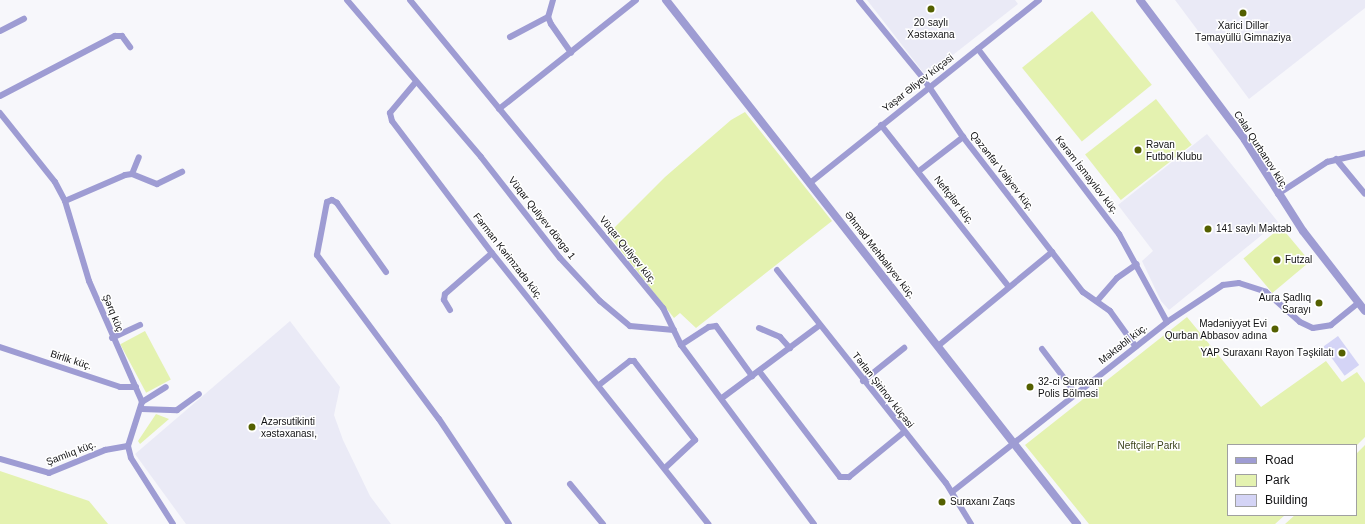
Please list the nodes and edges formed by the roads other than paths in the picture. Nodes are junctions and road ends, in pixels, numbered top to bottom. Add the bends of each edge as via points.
1 (347, 0) edge
2 (410, 0) edge
3 (553, 0) edge
4 (636, 0) edge
5 (666, 0) edge
6 (859, 0) edge
7 (1039, 0) edge
8 (1140, 0) edge
9 (548, 17) junction
10 (24, 19) dead end
11 (0, 31) edge
12 (510, 37) dead end
13 (130, 47) dead end
14 (978, 48) junction
15 (571, 53) junction
16 (415, 83) junction
17 (929, 88) junction
18 (0, 96) edge
19 (499, 109) junction
20 (0, 113) edge
21 (881, 125) junction
22 (963, 137) junction
23 (1365, 153) edge
24 (139, 157) dead end
25 (1336, 159) junction
26 (919, 171) junction
27 (182, 172) dead end
28 (132, 174) junction
29 (810, 183) junction
30 (1278, 194) junction
31 (1365, 194) edge
32 (65, 200) junction
33 (1052, 252) junction
34 (492, 253) junction
35 (1137, 264) junction
36 (776, 270) dead end
37 (386, 272) dead end
38 (1009, 287) junction
39 (1097, 301) junction
40 (1358, 303) junction
41 (450, 310) dead end
42 (1365, 311) edge
43 (1167, 322) junction
44 (140, 325) dead end
45 (820, 325) junction
46 (759, 328) dead end
47 (674, 330) junction
48 (112, 338) junction
49 (681, 346) junction
50 (938, 346) junction
51 (0, 347) edge
52 (1136, 347) junction
53 (790, 348) junction
54 (904, 348) dead end
55 (1042, 349) dead end
56 (759, 371) junction
57 (752, 376) junction
58 (863, 381) junction
59 (599, 385) junction
60 (136, 387) junction
61 (166, 387) dead end
62 (199, 394) dead end
63 (1076, 394) junction
64 (722, 398) junction
65 (142, 402) junction
66 (142, 409) junction
67 (904, 432) junction
68 (1014, 443) junction
69 (128, 446) junction
70 (0, 459) edge
71 (665, 468) junction
72 (570, 484) dead end
73 (952, 492) junction
74 (173, 524) edge
75 (509, 524) edge
76 (603, 524) edge
77 (708, 524) edge
78 (814, 524) edge
79 (971, 524) edge
80 (1077, 524) edge

1 - 16 street
2 - 19 street, Vüqar Quliyev küç.
3 - 9 street
4 - 15 street
5 - 29 street, Əhməd Mehbalıyev küç.
6 - 17 street, Qəzənfər Vəliyev küç.
7 - 14 street, Yaşar Əliyev küçəsi
8 - 30 street, Cəlal Qurbanov küç. via 1246,140
9 - 12 street
9 - 15 street
10 - 11 street
13 - 18 street via 122,36 115,36
14 - 17 street, Yaşar Əliyev küçəsi
14 - 35 street, Kərəm İsmayılov küç. via 1119,234
15 - 19 street
16 - 34 street, Fərman Kərimzadə küç. via 390,113 390,118
16 - 47 street, Vüqar Quliyev döngə 1 via 481,157 560,258 600,301 630,326
17 - 21 street, Yaşar Əliyev küçəsi
17 - 22 street, Qəzənfər Vəliyev küç.
19 - 47 street, Vüqar Quliyev küç. via 663,308
20 - 32 street, Şərq küç via 55,182
21 - 26 street, Neftçilər küç.
21 - 29 street, Yaşar Əliyev küçəsi
22 - 26 street
22 - 33 street, Qəzənfər Vəliyev küç.
23 - 25 street
24 - 28 street
25 - 30 street
25 - 31 street
26 - 38 street, Neftçilər küç.
27 - 28 street via 157,184
28 - 32 street
29 - 50 street, Əhməd Mehbalıyev küç.
30 - 40 street, Cəlal Qurbanov küç.
32 - 48 street, Şərq küç via 89,281
33 - 38 street
33 - 39 street, Qəzənfər Vəliyev küç. via 1083,292
34 - 41 street via 446,294 444,300
34 - 59 street, Fərman Kərimzadə küç.
35 - 39 street via 1117,278
35 - 43 street, Kərəm İsmayılov küç.
36 - 45 street, Tərlan Şirinov küçəsi
37 - 75 street via 337,203 332,200 327,202 316,255 439,420
38 - 50 street
39 - 52 street, Qəzənfər Vəliyev küç. via 1110,311
40 - 42 street, Cəlal Qurbanov küç.
40 - 43 street, Məktəbli küç. via 1331,325 1313,328 1300,322 1266,292 1231,283 1207,294
43 - 52 street, Məktəbli küç.
44 - 48 street
45 - 53 street
45 - 58 street, Tərlan Şirinov küçəsi
46 - 53 street via 780,337
47 - 49 street, Vüqar Quliyev küç.
48 - 60 street, Şərq küç
49 - 57 street via 709,327 716,326
49 - 64 street, Vüqar Quliyev küç.
50 - 68 street, Əhməd Mehbalıyev küç.
51 - 60 street, Birlik küç. via 120,387
52 - 63 street, Məktəbli küç.
53 - 56 street
54 - 58 street
55 - 63 street
56 - 57 street
56 - 67 street via 840,477 849,477
57 - 64 street
58 - 67 street, Tərlan Şirinov küçəsi
59 - 71 street, Fərman Kərimzadə küç.
59 - 71 street via 630,361 634,362 695,440
60 - 65 street, Şərq küç
61 - 65 street
62 - 66 street via 177,410
63 - 68 street, Məktəbli küç.
64 - 78 street, Vüqar Quliyev küç.
65 - 66 street, Şərq küç
66 - 69 street, Şərq küç
67 - 73 street, Tərlan Şirinov küçəsi
68 - 73 street, Məktəbli küç.
68 - 80 street, Əhməd Mehbalıyev küç.
69 - 70 street, Şamlıq küç. via 105,450 49,473
69 - 74 street via 133,464
71 - 77 street, Fərman Kərimzadə küç.
72 - 76 street
73 - 79 street, Tərlan Şirinov küçəsi

